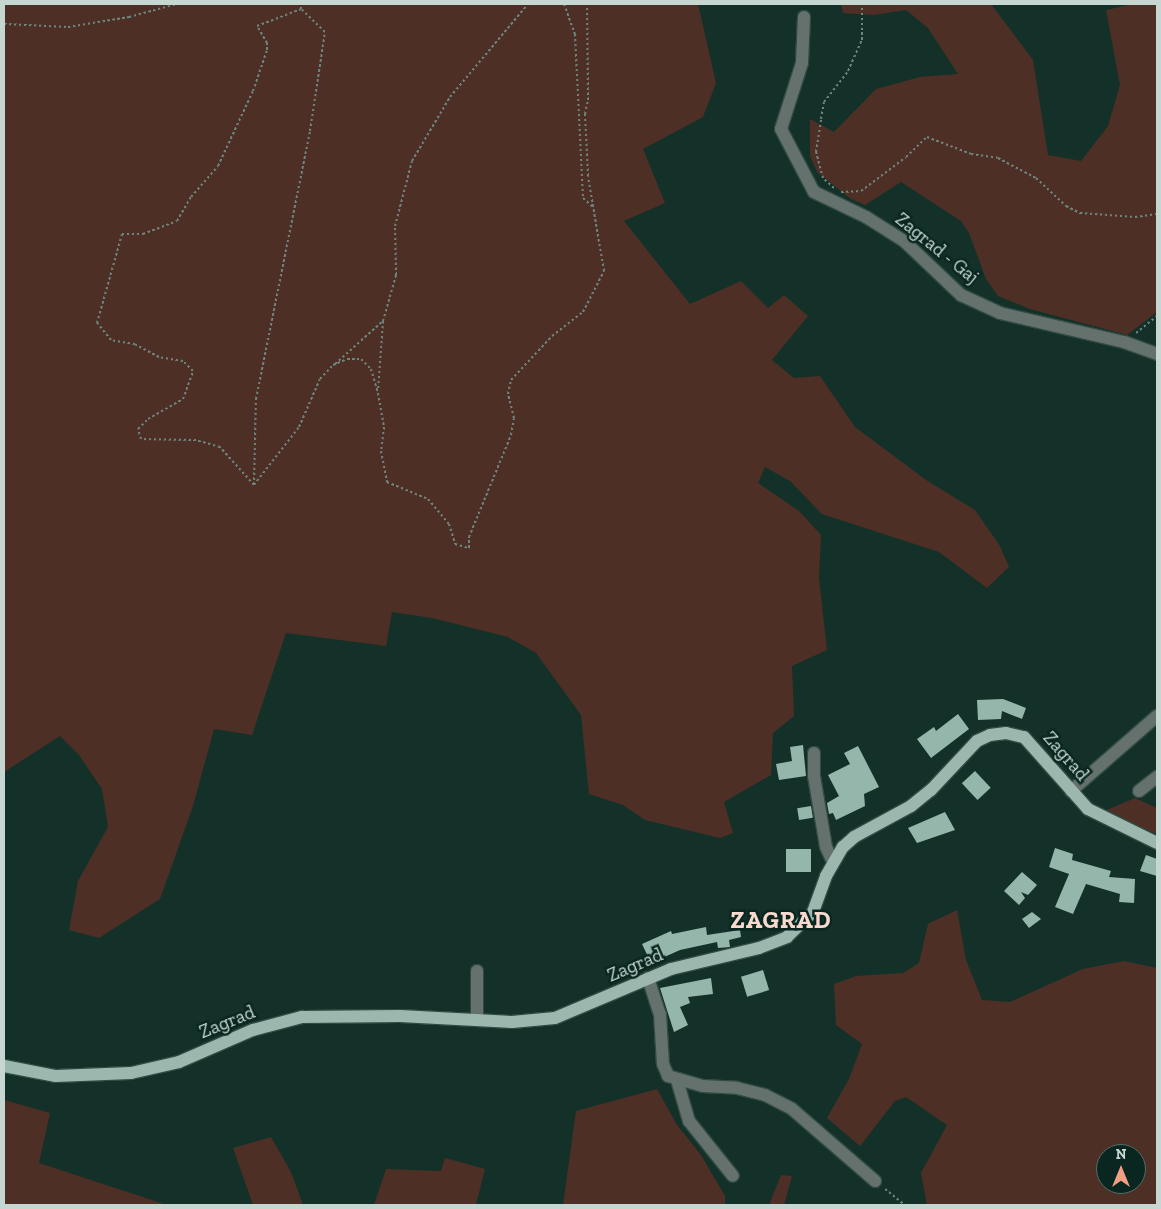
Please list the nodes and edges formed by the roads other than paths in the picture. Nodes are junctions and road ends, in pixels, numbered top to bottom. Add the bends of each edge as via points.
1 (804, 17) dead end
2 (1157, 354) edge
3 (1157, 716) edge
4 (814, 753) dead end
5 (1157, 777) edge
6 (1071, 791) junction
7 (1138, 791) dead end
8 (1157, 843) edge
9 (833, 862) junction
10 (476, 971) dead end
11 (648, 978) junction
12 (478, 1020) junction
13 (4, 1066) edge
14 (677, 1080) junction
15 (733, 1176) dead end
16 (875, 1181) road end

1 - 2 street, Zagrad - Gaj via 802,63 781,129 814,192 904,240 961,295 1000,313 1124,342
3 - 6 street
4 - 9 street via 826,847
5 - 7 street
6 - 8 main road, Zagrad via 1088,809 1105,820
6 - 9 main road, Zagrad via 1024,737 1006,733 990,735 977,741 931,790 911,806 854,837
9 - 11 main road, Zagrad via 813,912 787,937 759,948 671,969
10 - 12 street
11 - 12 main road, Zagrad via 555,1018 534,1022
11 - 14 street via 660,1014 663,1064 668,1076
12 - 13 main road, Zagrad via 302,1016 253,1030 178,1062 146,1071 56,1076
14 - 15 street via 689,1122
14 - 16 street via 747,1090 792,1109

